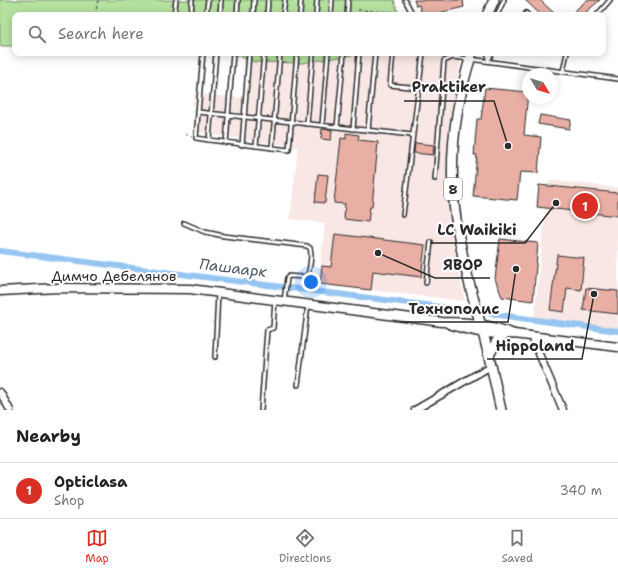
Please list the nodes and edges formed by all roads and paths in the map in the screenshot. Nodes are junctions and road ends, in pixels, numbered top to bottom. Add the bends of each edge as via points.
1 (98, 0) edge
2 (176, 0) edge
3 (192, 0) edge
4 (208, 0) edge
5 (222, 0) edge
6 (238, 0) edge
7 (254, 0) edge
8 (268, 0) edge
9 (285, 0) edge
10 (301, 0) edge
11 (317, 0) edge
12 (332, 0) edge
13 (348, 0) edge
14 (405, 0) edge
15 (504, 0) edge
16 (610, 0) edge
17 (358, 10) dead end
18 (96, 12) edge
19 (174, 12) edge
20 (191, 12) edge
21 (206, 12) edge
22 (220, 12) edge
23 (237, 12) edge
24 (253, 12) edge
25 (267, 12) edge
26 (283, 12) edge
27 (300, 12) edge
28 (316, 12) edge
29 (331, 12) edge
30 (346, 12) edge
31 (385, 12) edge
32 (411, 12) edge
33 (498, 12) edge
34 (600, 12) edge
35 (203, 56) edge
36 (216, 56) edge
37 (233, 56) edge
38 (249, 56) edge
39 (264, 56) edge
40 (280, 56) edge
41 (296, 56) edge
42 (313, 56) edge
43 (328, 56) edge
44 (344, 56) edge
45 (358, 56) edge
46 (375, 56) edge
47 (393, 56) edge
48 (423, 56) edge
49 (471, 56) edge
50 (488, 56) edge
51 (490, 56) edge
52 (566, 56) edge
53 (488, 61) junction
54 (563, 71) junction
55 (618, 79) edge
56 (419, 88) junction
57 (198, 112) junction
58 (211, 114) junction
59 (228, 115) junction
60 (244, 117) junction
61 (259, 118) junction
62 (274, 120) junction
63 (290, 122) junction
64 (307, 124) junction
65 (322, 126) junction
66 (338, 127) junction
67 (353, 129) junction
68 (368, 130) junction
69 (185, 134) dead end
70 (412, 135) junction
71 (196, 138) junction
72 (209, 140) junction
73 (226, 143) junction
74 (242, 145) junction
75 (256, 146) junction
76 (272, 148) junction
77 (435, 179) dead end
78 (403, 215) dead end
79 (184, 223) dead end
80 (430, 242) dead end
81 (426, 283) dead end
82 (0, 291) edge
83 (218, 293) junction
84 (275, 300) junction
85 (284, 302) junction
86 (308, 305) junction
87 (442, 322) junction
88 (480, 323) junction
89 (483, 333) junction
90 (510, 334) junction
91 (531, 335) junction
92 (618, 347) edge
93 (489, 354) junction
94 (215, 357) dead end
95 (491, 366) junction
96 (298, 385) dead end
97 (0, 392) edge
98 (10, 410) edge
99 (261, 410) edge
100 (415, 410) edge
101 (501, 410) edge
102 (563, 410) edge

1 - 18 path
2 - 19 lane
3 - 20 lane
4 - 21 lane
5 - 22 lane
6 - 23 lane
7 - 24 lane
8 - 25 lane
9 - 26 lane
10 - 27 lane
11 - 28 lane
12 - 29 lane
13 - 30 lane
14 - 32 lane
15 - 33 lane
16 - 34 lane
17 - 31 path
35 - 57 lane
36 - 58 lane
37 - 59 lane
38 - 60 lane
39 - 61 lane
40 - 62 lane
41 - 63 lane
42 - 64 lane
43 - 65 lane
44 - 66 lane
45 - 67 lane
46 - 68 lane
47 - 56 lane via 390,85
48 - 56 lane
49 - 53 lane
49 - 77 lane via 453,57 444,62
49 - 88 main road, 8 via 461,85 456,114 453,191 460,242
50 - 53 lane
51 - 53 lane
52 - 54 lane
53 - 54 lane
54 - 55 lane
56 - 70 lane
57 - 58 lane
57 - 71 lane
58 - 59 lane
58 - 72 lane
59 - 60 lane
59 - 73 lane
60 - 61 lane
60 - 74 lane
61 - 62 lane
61 - 75 lane
62 - 63 lane
62 - 76 lane
63 - 64 lane
63 - 76 lane via 289,150
64 - 65 lane
65 - 66 lane
66 - 67 lane
67 - 68 lane
68 - 70 lane
69 - 71 path
70 - 78 lane
71 - 72 lane
72 - 73 lane
73 - 74 lane
74 - 75 lane
75 - 76 lane
79 - 85 lane via 205,232 224,236 310,248 312,251 307,275 287,278
80 - 81 lane
82 - 83 street, Димчо Дебелянов via 73,288 190,289
83 - 84 street, Димчо Дебелянов
83 - 94 lane
84 - 85 street, Димчо Дебелянов
84 - 99 lane via 273,328 267,330
85 - 86 street, Димчо Дебелянов
86 - 87 street, Димчо Дебелянов
86 - 96 lane
87 - 88 street, Димчо Дебелянов
87 - 89 street, Димчо Дебелянов via 464,330
88 - 89 main road, 8
88 - 90 street, Димчо Дебелянов via 494,326
89 - 90 street, Димчо Дебелянов
89 - 93 main road, 8
90 - 91 street
90 - 93 main road via 497,341
91 - 92 street
91 - 102 street
93 - 95 main road, 8
95 - 100 street
95 - 101 main road, 8
97 - 98 street

